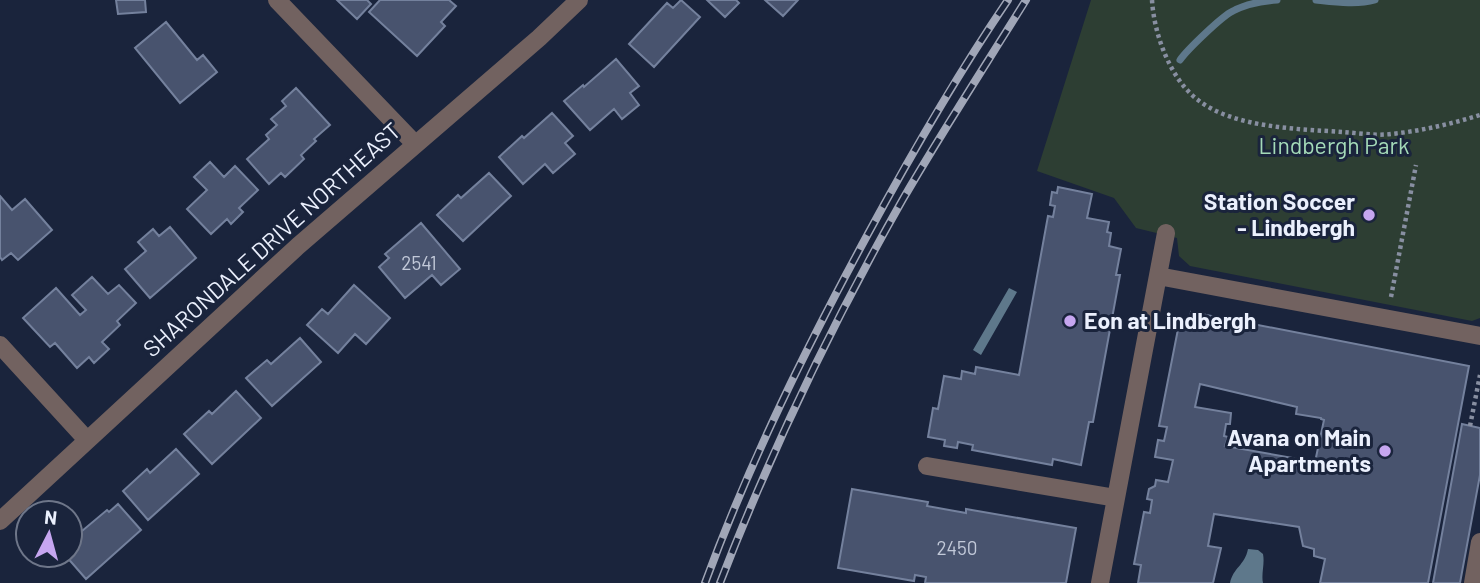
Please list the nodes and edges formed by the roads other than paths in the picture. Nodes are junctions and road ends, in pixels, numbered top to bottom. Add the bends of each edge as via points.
1 (276, 0) edge
2 (579, 0) edge
3 (415, 145) junction
4 (1166, 233) dead end
5 (1158, 276) junction
6 (1480, 336) edge
7 (0, 345) edge
8 (87, 440) junction
9 (927, 466) dead end
10 (1116, 498) junction
11 (0, 521) edge
12 (1480, 542) edge
13 (1100, 583) edge
14 (1473, 583) edge

1 - 3 street
2 - 3 street, SHARONDALE DRIVE NORTHEAST
3 - 8 street, SHARONDALE DRIVE NORTHEAST
4 - 5 street
5 - 6 street
5 - 10 street
7 - 8 street
8 - 11 street, SHARONDALE DRIVE NORTHEAST
9 - 10 street
10 - 13 street
12 - 14 street

